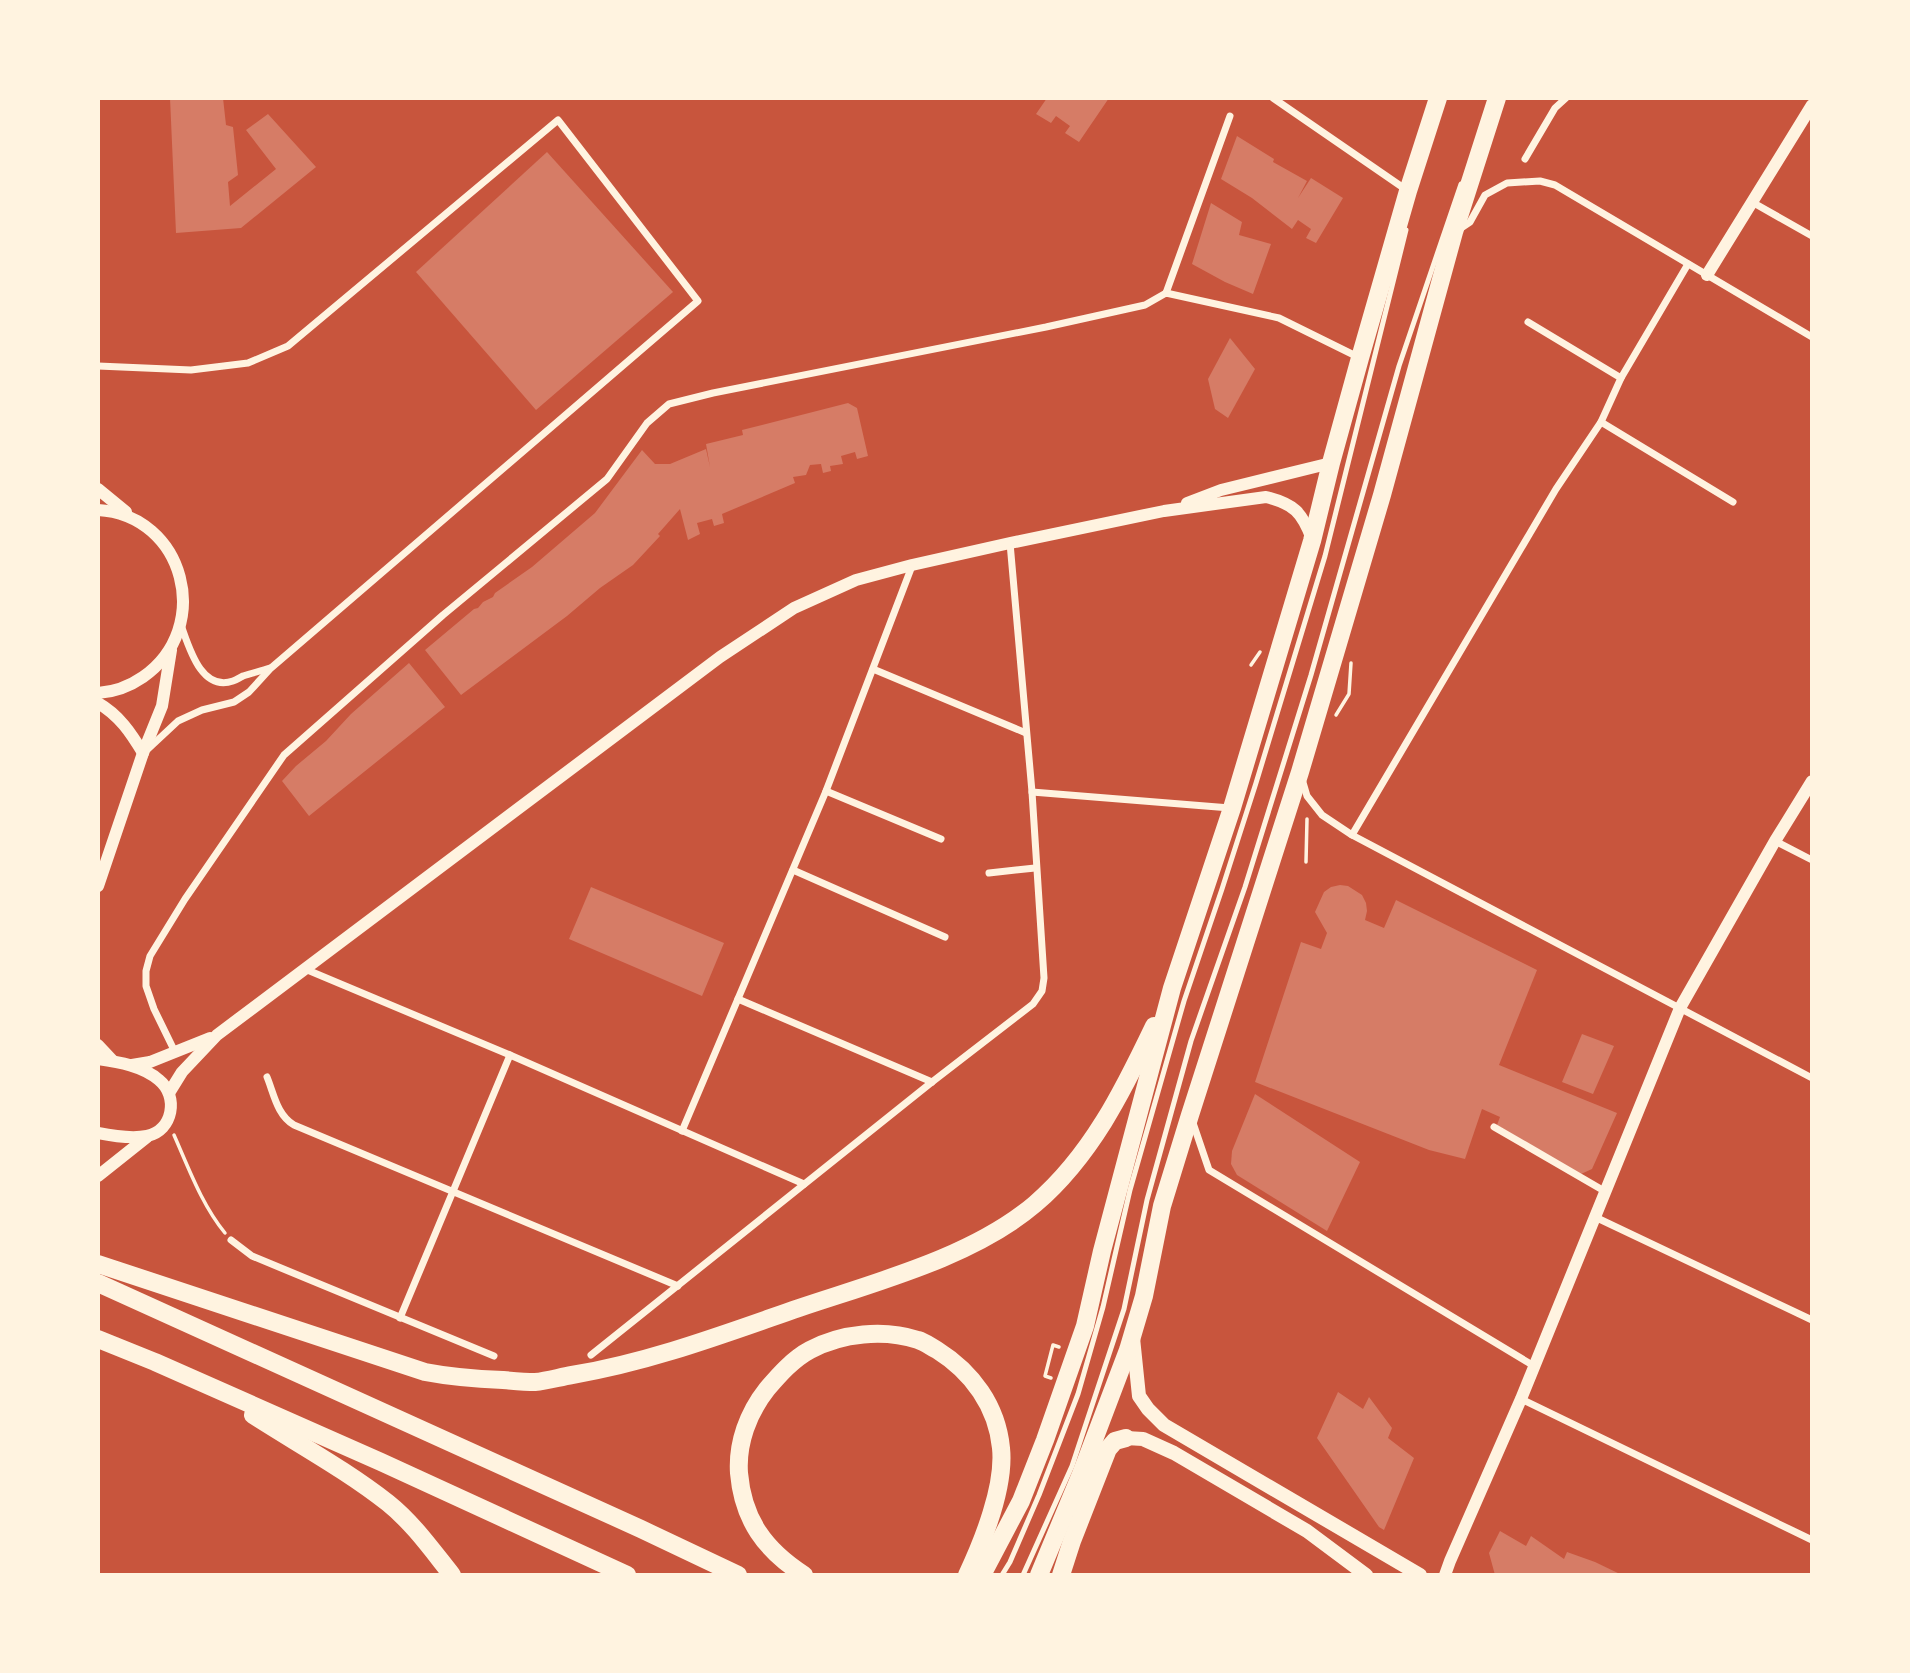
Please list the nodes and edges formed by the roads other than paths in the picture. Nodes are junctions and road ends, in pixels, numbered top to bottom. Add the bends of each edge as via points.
1 (1273, 98) edge
2 (1438, 98) edge
3 (1566, 98) edge
4 (1496, 99) edge
5 (1812, 105) edge
6 (1230, 116) dead end
7 (1487, 128) junction
8 (1525, 159) dead end
9 (1411, 192) junction
10 (1752, 202) junction
11 (1408, 219) dead end
12 (1454, 232) junction
13 (1812, 236) edge
14 (1688, 264) junction
15 (1707, 275) junction
16 (1166, 293) junction
17 (1528, 322) dead end
18 (1812, 337) edge
19 (1360, 358) junction
20 (98, 366) edge
21 (1621, 378) junction
22 (1601, 422) junction
23 (1331, 463) junction
24 (98, 489) edge
25 (1733, 502) dead end
26 (98, 510) edge
27 (1164, 512) junction
28 (137, 521) junction
29 (1312, 541) junction
30 (1010, 543) junction
31 (912, 565) junction
32 (181, 624) junction
33 (172, 648) junction
34 (271, 668) junction
35 (873, 669) junction
36 (98, 693) edge
37 (98, 703) edge
38 (1026, 733) junction
39 (143, 753) junction
40 (1300, 772) junction
41 (1812, 781) edge
42 (826, 791) junction
43 (1032, 792) junction
44 (1232, 808) junction
45 (1352, 835) junction
46 (940, 839) dead end
47 (1775, 841) junction
48 (1812, 860) edge
49 (1035, 868) junction
50 (793, 870) junction
51 (989, 873) dead end
52 (98, 886) edge
53 (945, 937) dead end
54 (304, 969) junction
55 (1172, 988) junction
56 (738, 999) junction
57 (1680, 1008) junction
58 (217, 1035) junction
59 (98, 1045) edge
60 (175, 1052) junction
61 (510, 1055) junction
62 (98, 1059) edge
63 (113, 1061) junction
64 (130, 1065) junction
65 (267, 1077) dead end
66 (1812, 1078) edge
67 (932, 1082) junction
68 (169, 1093) junction
69 (1190, 1115) junction
70 (1494, 1127) dead end
71 (682, 1131) junction
72 (98, 1133) edge
73 (148, 1136) junction
74 (98, 1176) edge
75 (804, 1184) junction
76 (453, 1192) junction
77 (1606, 1192) junction
78 (1595, 1217) junction
79 (231, 1240) road end
80 (98, 1264) edge
81 (98, 1283) edge
82 (678, 1286) junction
83 (400, 1318) junction
84 (1812, 1320) edge
85 (1132, 1334) junction
86 (98, 1339) edge
87 (592, 1355) dead end
88 (494, 1356) dead end
89 (1534, 1366) junction
90 (209, 1386) junction
91 (1521, 1399) junction
92 (1126, 1438) joint
93 (1812, 1540) edge
94 (452, 1575) edge
95 (627, 1575) edge
96 (737, 1575) edge
97 (804, 1575) edge
98 (967, 1575) edge
99 (982, 1575) edge
100 (1002, 1575) edge
101 (1023, 1575) edge
102 (1039, 1575) edge
103 (1061, 1575) edge
104 (1366, 1575) edge
105 (1420, 1575) edge
106 (1446, 1575) edge

1 - 9 street
2 - 9 highway
3 - 8 street via 1555,108
4 - 7 highway
5 - 10 street
6 - 16 street
7 - 12 highway
7 - 101 lane via 1458,189 1399,366 1311,675 1191,1041 1147,1200 1124,1309 1072,1466
9 - 19 highway
10 - 13 street
10 - 15 street
11 - 100 lane via 1325,556 1184,1001 1129,1190 1078,1394
12 - 14 street via 1470,222 1485,195 1507,183 1540,181 1555,185
12 - 40 highway
14 - 15 street
14 - 21 street
15 - 18 street
16 - 19 street via 1279,318
16 - 60 street via 1145,305 669,404 647,423 607,479 284,755 150,956 146,986
17 - 21 street
19 - 23 highway
20 - 34 street via 191,370 248,363 288,346 558,120 698,301
21 - 22 street
22 - 25 street
22 - 45 street via 1556,489
23 - 27 street via 1221,490
23 - 29 highway
24 - 28 street
26 - 28 street
27 - 29 street via 1266,497 1281,501 1304,518
27 - 30 street
28 - 32 street via 169,551 180,574
29 - 44 highway
30 - 31 street
30 - 38 street
31 - 35 street
31 - 54 street via 856,580 804,603 720,657
32 - 33 street
32 - 34 street via 193,659 210,678 232,682
33 - 36 street via 155,669 132,684
33 - 39 street via 162,706
34 - 39 street via 234,702 178,722
35 - 38 street
35 - 42 street
37 - 39 street via 119,718
38 - 43 street
39 - 52 street
40 - 45 street via 1307,796 1322,814
40 - 69 highway
41 - 47 street
42 - 46 street
42 - 50 street
43 - 44 street
43 - 49 street
44 - 55 highway
45 - 57 street
47 - 48 street
47 - 57 street
49 - 51 street
49 - 67 street via 1042,991 1033,1004
50 - 53 street
50 - 56 street
54 - 58 street
54 - 61 street
55 - 80 highway via 1096,1136 1052,1188 1017,1218 971,1245 902,1273 670,1353 534,1382 462,1379 425,1372
55 - 99 highway via 1076,1354 1020,1501
56 - 67 street
56 - 71 street
57 - 66 street
57 - 77 street
58 - 60 street
58 - 68 street
59 - 63 street
60 - 64 street
61 - 71 street
61 - 76 street
62 - 63 street
63 - 64 street
64 - 68 street via 161,1081
65 - 76 street via 286,1120
67 - 75 street
68 - 73 street via 168,1120
69 - 85 highway
69 - 89 street via 1209,1170
70 - 77 street
71 - 75 street
72 - 73 street
73 - 74 street
75 - 82 street
76 - 82 street
76 - 83 street
77 - 78 street
78 - 84 street
78 - 89 street
79 - 83 street via 252,1256
81 - 96 highway
82 - 87 street
83 - 88 street
85 - 102 highway
85 - 105 main road via 1139,1396 1164,1425
86 - 90 highway
89 - 91 street
90 - 94 highway via 389,1504 423,1537
90 - 95 highway
91 - 93 street
91 - 106 street
92 - 103 highway via 1108,1449
92 - 104 main road via 1143,1439 1174,1453 1307,1531
97 - 98 highway via 761,1538 747,1511 738,1457 743,1435 762,1396 801,1356 832,1341 888,1334 920,1341 949,1358 987,1399 997,1425 1002,1450 997,1494

